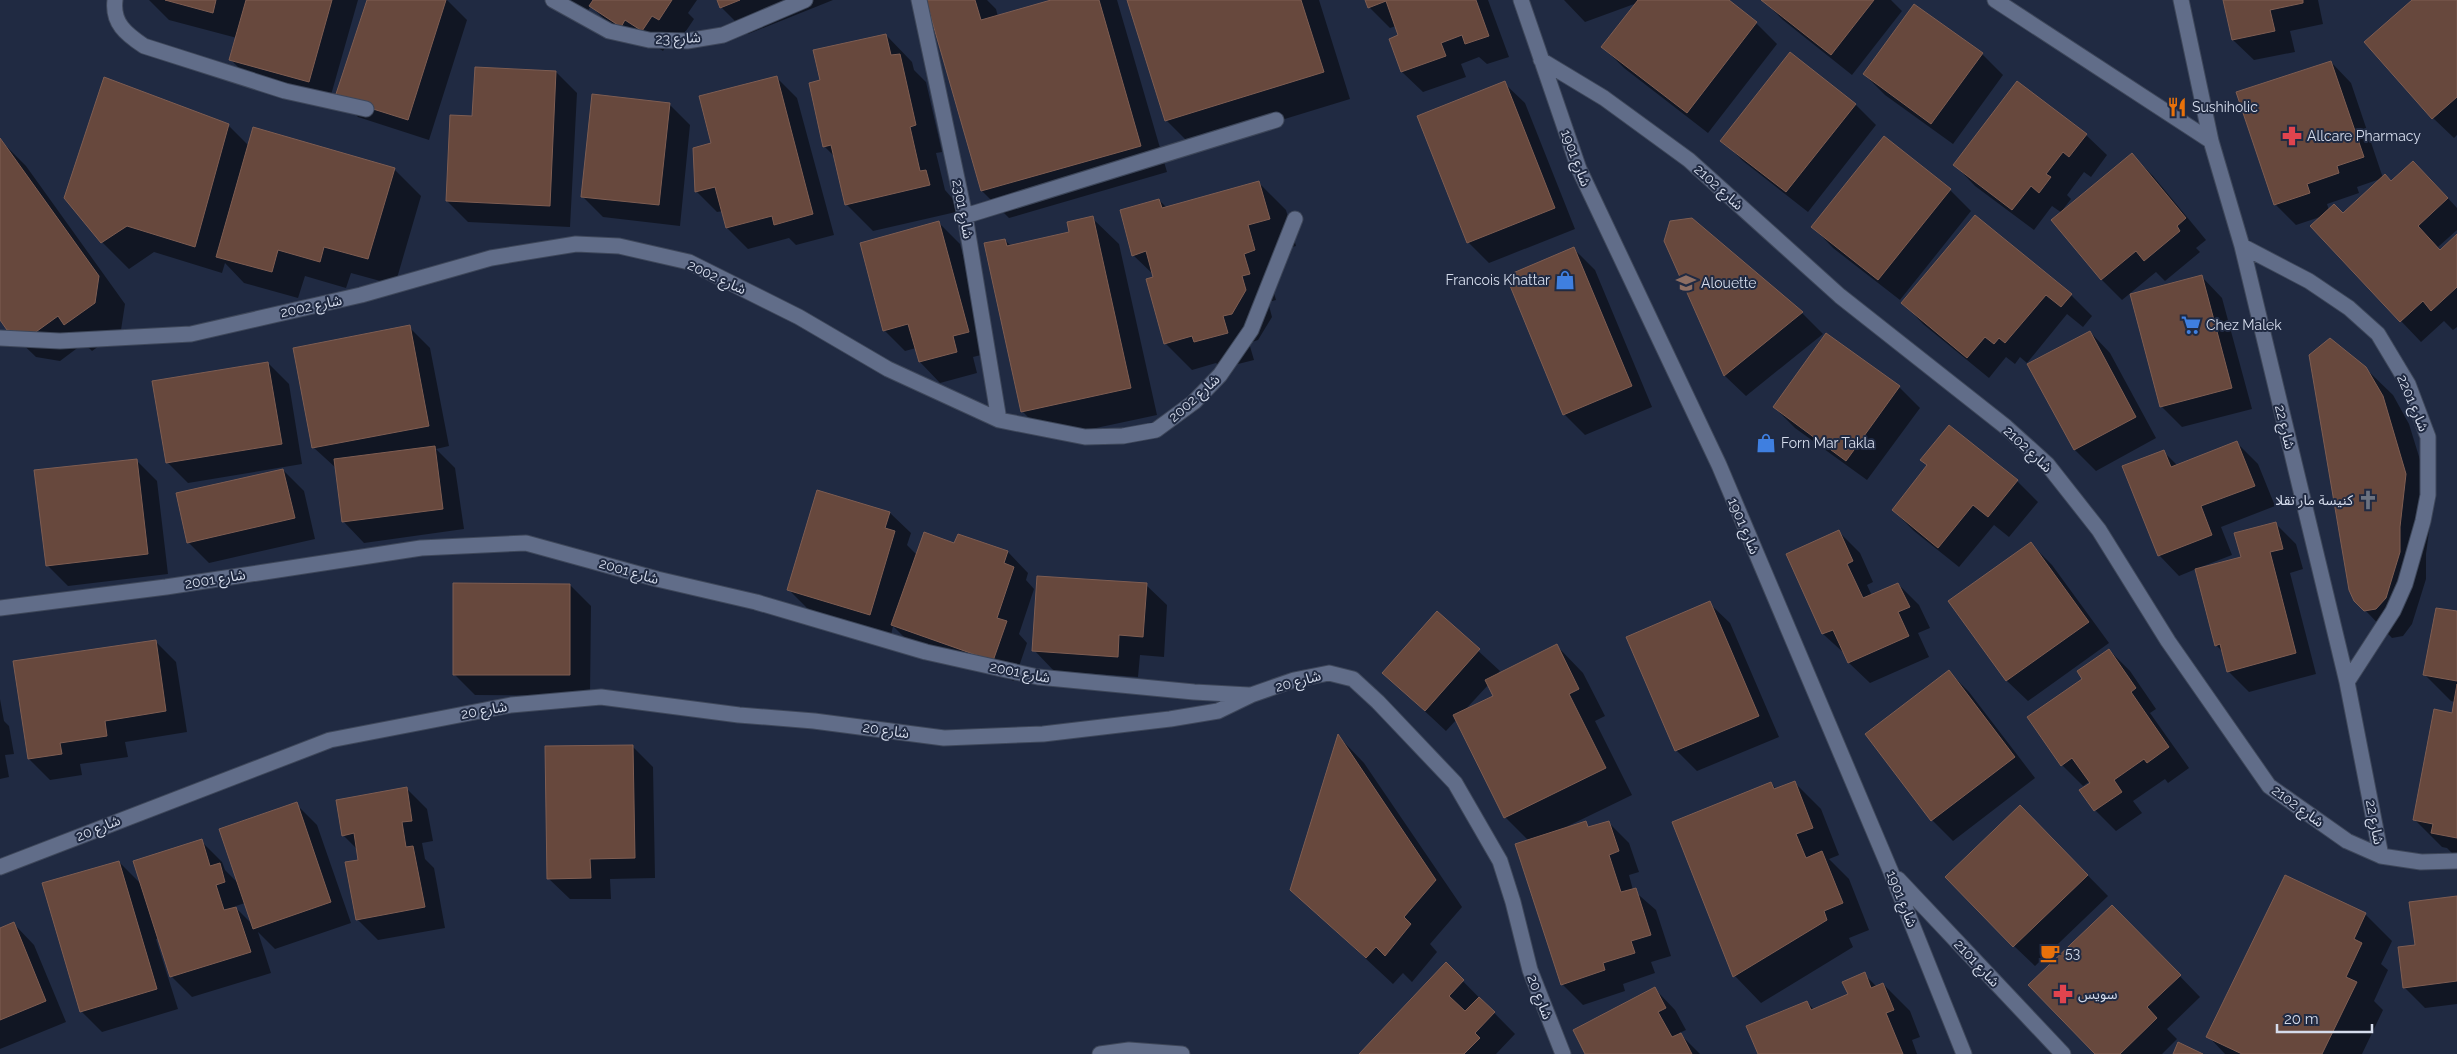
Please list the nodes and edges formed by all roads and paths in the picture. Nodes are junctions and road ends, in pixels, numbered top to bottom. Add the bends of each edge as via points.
1 (115, 0) edge
2 (553, 0) edge
3 (805, 0) edge
4 (919, 0) edge
5 (1522, 0) edge
6 (1995, 0) edge
7 (2181, 0) edge
8 (1541, 60) junction
9 (366, 109) dead end
10 (1276, 120) dead end
11 (2211, 140) junction
12 (965, 216) junction
13 (1295, 219) dead end
14 (2242, 246) junction
15 (0, 338) edge
16 (999, 420) junction
17 (0, 608) edge
18 (2347, 682) junction
19 (1251, 695) junction
20 (2381, 856) junction
21 (2457, 861) edge
22 (0, 867) edge
23 (1891, 872) junction
24 (1100, 1054) edge
25 (1182, 1054) edge
26 (1563, 1054) edge
27 (1964, 1054) edge
28 (2063, 1054) edge

1 - 9 street via 118,22 126,34 144,46 285,91
2 - 3 street, شارع 23 via 609,31 649,40 687,41 723,35
4 - 12 street, شارع 2301
5 - 8 street, شارع 1901
6 - 11 street
7 - 11 street, شارع 22
8 - 20 street, شارع 2102 via 1604,98 1689,160 1840,296 2006,427 2047,464 2099,530 2168,641 2269,786 2348,841
8 - 23 street, شارع 1901 via 1579,169 1719,464
10 - 12 street
11 - 14 street, شارع 22
12 - 16 street, شارع 2301
13 - 16 street, شارع 2002 via 1251,330 1220,375 1173,419 1156,430 1123,436 1085,437
14 - 18 street, شارع 22
14 - 18 street, شارع 2201 via 2309,281 2349,308 2378,334 2408,384 2428,437 2428,495 2405,584 2393,611
15 - 16 street, شارع 2002 via 60,341 191,334 361,295 491,258 576,244 619,246 689,262 800,317 888,369
17 - 19 street, شارع 2001 via 166,587 421,548 526,544 756,602 926,652 1038,677
18 - 20 street, شارع 22
19 - 22 street, شارع 20 via 1218,710 1170,719 1043,734 944,738 601,697 511,705 330,740
19 - 26 street, شارع 20 via 1294,680 1329,673 1354,679 1455,784 1500,861 1530,970
20 - 21 street, شارع 2102 via 2421,862
23 - 27 street, شارع 1901
23 - 28 street, شارع 2101
24 - 25 street via 1130,1050

